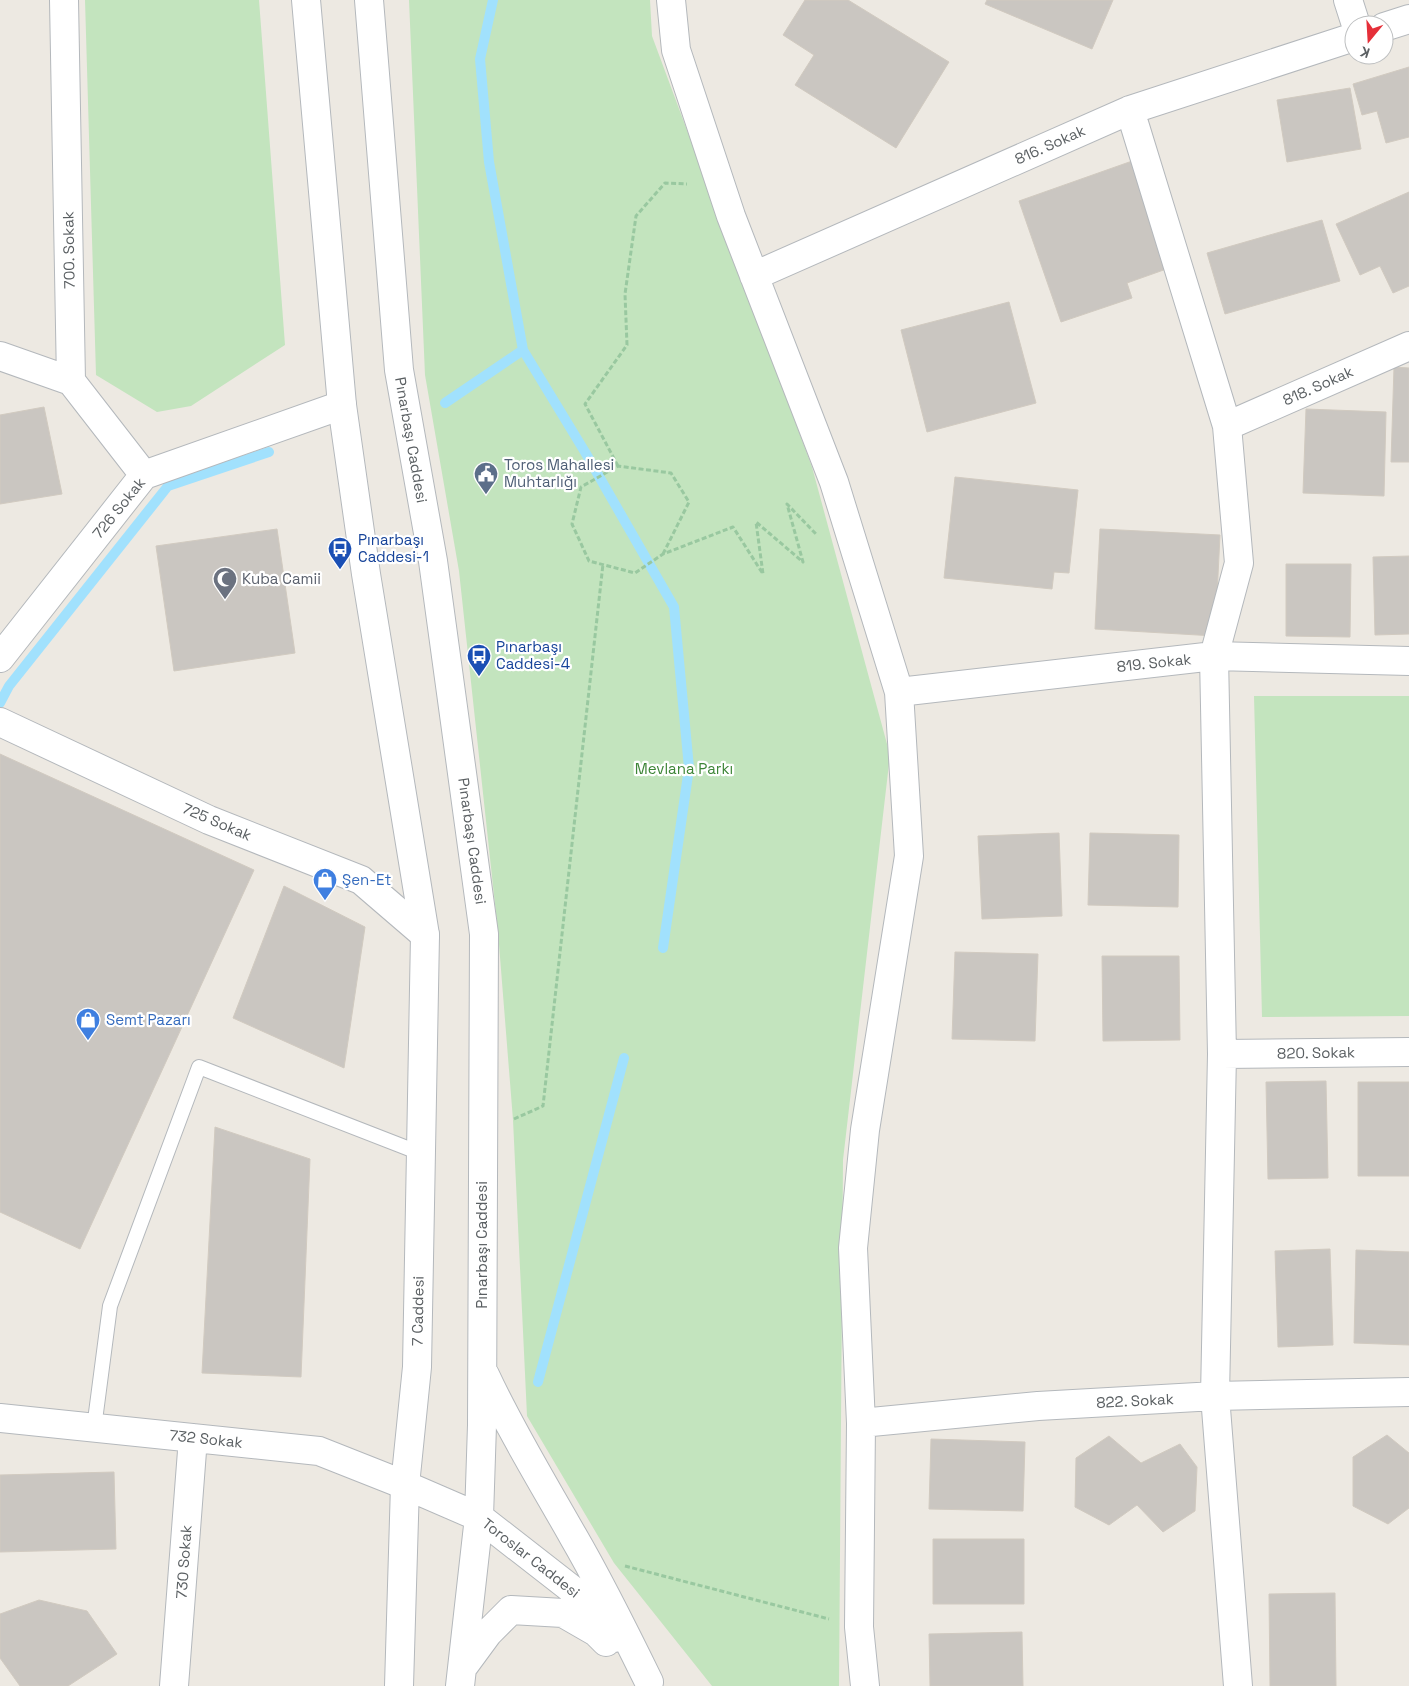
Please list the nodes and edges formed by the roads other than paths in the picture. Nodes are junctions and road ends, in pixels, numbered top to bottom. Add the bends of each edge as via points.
1 (64, 0) edge
2 (306, 0) edge
3 (369, 0) edge
4 (671, 0) edge
5 (1348, 0) edge
6 (1353, 15) edge
7 (1409, 19) edge
8 (1394, 24) edge
9 (1344, 40) edge
10 (1130, 110) junction
11 (754, 276) junction
12 (1409, 346) edge
13 (0, 356) edge
14 (71, 381) junction
15 (342, 405) junction
16 (1227, 426) junction
17 (144, 475) junction
18 (1214, 656) junction
19 (0, 658) edge
20 (1409, 661) edge
21 (899, 692) junction
22 (0, 722) edge
23 (425, 935) junction
24 (1409, 1052) edge
25 (1222, 1054) junction
26 (420, 1154) junction
27 (482, 1368) junction
28 (1409, 1392) edge
29 (1215, 1396) junction
30 (0, 1418) edge
31 (861, 1423) junction
32 (94, 1428) junction
33 (193, 1438) junction
34 (405, 1485) junction
35 (479, 1517) junction
36 (461, 1678) edge
37 (651, 1684) edge
38 (174, 1686) edge
39 (399, 1686) edge
40 (866, 1686) edge
41 (1238, 1686) edge

1 - 14 street, 700. Sokak
2 - 15 street
3 - 27 street, Pınarbaşı Caddesi via 398,370 433,561 484,934
4 - 11 street via 676,50
5 - 6 street
7 - 8 street
9 - 10 street, 816. Sokak
10 - 11 street, 816. Sokak
10 - 16 street
11 - 21 street via 834,482
12 - 16 street, 818. Sokak
13 - 14 street
14 - 17 street
15 - 17 street, 726 Sokak
15 - 23 street
16 - 18 street via 1239,563
17 - 19 street, 726 Sokak
18 - 20 street, 819. Sokak
18 - 21 street, 819. Sokak
18 - 25 street
21 - 31 street via 909,856 865,1130 853,1248
22 - 23 street, 725 Sokak via 209,820 361,880
23 - 26 street, 7 Caddesi
24 - 25 street, 820. Sokak
25 - 29 street
26 - 32 lane via 199,1067 110,1306
26 - 34 street, 7 Caddesi via 417,1367
27 - 35 street, Pınarbaşı Caddesi
27 - 37 street via 501,1409 616,1613
28 - 29 street, 822. Sokak
29 - 31 street, 822. Sokak via 1038,1406
29 - 41 street
30 - 32 street, 732 Sokak
31 - 40 street via 859,1627
32 - 33 street, 732 Sokak
33 - 34 street, 732 Sokak via 319,1451
33 - 38 street, 730 Sokak
34 - 35 street, Toroslar Caddesi
34 - 39 street, 7 Caddesi
35 - 36 street, Pınarbaşı Caddesi
35 - 37 street, Toroslar Caddesi via 583,1598
36 - 37 street via 488,1633 511,1610 519,1610 563,1613 596,1632

